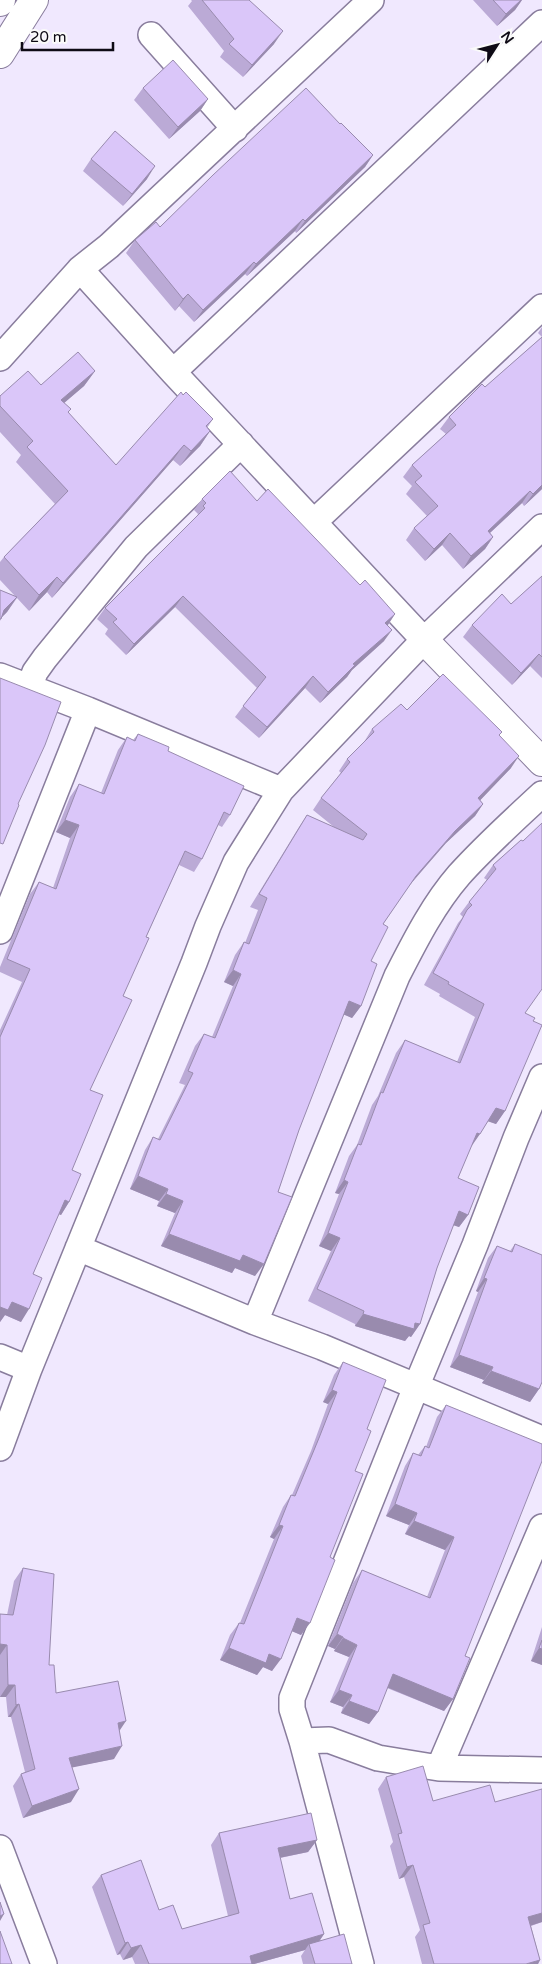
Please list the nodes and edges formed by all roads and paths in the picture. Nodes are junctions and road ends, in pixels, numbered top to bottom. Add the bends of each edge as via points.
1 (34, 0) edge
2 (371, 0) edge
3 (542, 23) edge
4 (151, 34) dead end
5 (0, 54) edge
6 (235, 129) junction
7 (80, 269) junction
8 (542, 307) edge
9 (0, 358) edge
10 (173, 372) junction
11 (241, 444) junction
12 (314, 522) junction
13 (542, 528) edge
14 (424, 640) junction
15 (0, 676) edge
16 (29, 688) junction
17 (88, 710) junction
18 (542, 762) edge
19 (281, 790) junction
20 (542, 794) edge
21 (0, 931) edge
22 (542, 1077) edge
23 (78, 1248) junction
24 (255, 1322) junction
25 (0, 1357) edge
26 (29, 1369) junction
27 (416, 1387) junction
28 (542, 1439) edge
29 (0, 1448) edge
30 (542, 1527) edge
31 (302, 1741) junction
32 (439, 1768) junction
33 (542, 1770) edge
34 (0, 1848) edge
35 (44, 1964) edge
36 (361, 1964) edge

1 - 5 main road
2 - 6 street
3 - 10 street
4 - 6 street
6 - 7 street
7 - 9 street
7 - 10 street
8 - 12 street
10 - 11 street
11 - 12 street
11 - 16 street via 136,546 45,658
12 - 14 street
13 - 14 street
14 - 18 main road
14 - 19 street
15 - 16 street
16 - 17 street
17 - 19 street
17 - 21 street
19 - 23 street via 236,862 220,896
20 - 24 street via 459,875 410,949
22 - 27 street
23 - 24 street
23 - 26 street
24 - 27 street
25 - 26 street
26 - 29 street
27 - 28 street
27 - 31 street via 292,1698
30 - 32 street
31 - 32 street via 329,1740 378,1758
31 - 36 street
32 - 33 street
34 - 35 street

